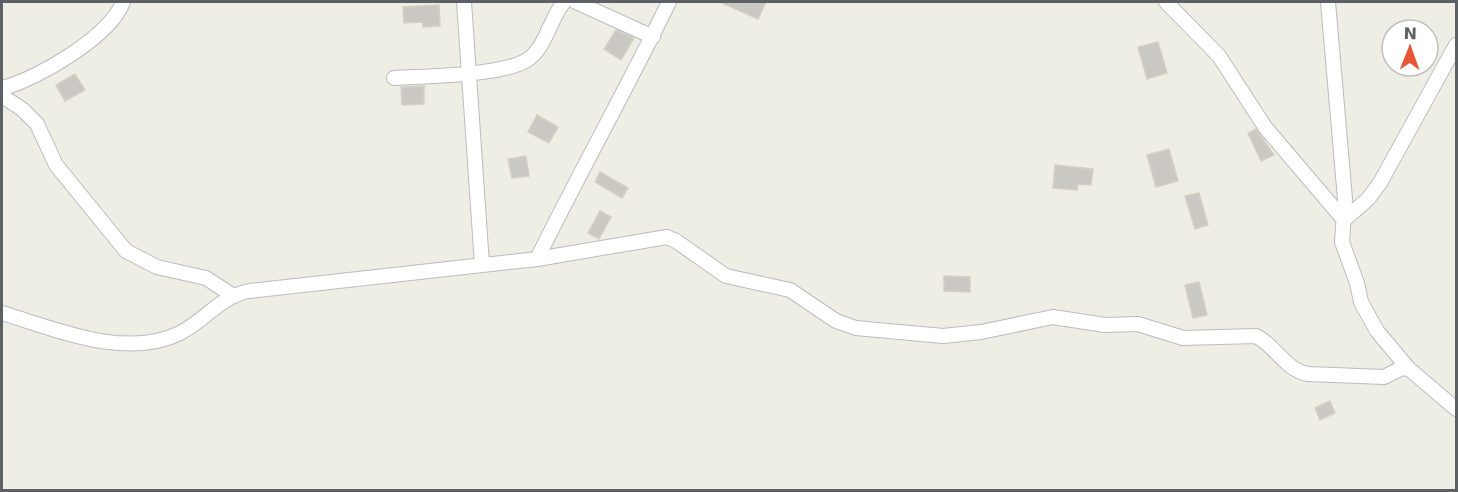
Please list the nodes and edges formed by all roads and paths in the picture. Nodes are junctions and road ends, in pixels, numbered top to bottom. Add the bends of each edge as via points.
1 (123, 2) edge
2 (464, 2) edge
3 (564, 2) edge
4 (576, 2) edge
5 (669, 2) edge
6 (1166, 2) edge
7 (1328, 2) edge
8 (653, 37) junction
9 (1456, 45) edge
10 (467, 73) junction
11 (394, 78) dead end
12 (2, 88) edge
13 (2, 96) edge
14 (1344, 220) junction
15 (537, 259) junction
16 (482, 265) junction
17 (232, 295) junction
18 (2, 313) edge
19 (1408, 368) junction
20 (1456, 409) edge

1 - 12 street via 114,21 92,39 20,83
2 - 10 street
3 - 10 street via 528,60
4 - 8 street
5 - 8 street
6 - 14 street via 1219,56 1265,127
7 - 14 street
8 - 15 street
9 - 14 street via 1380,183
10 - 11 street
10 - 16 street
13 - 17 street via 37,124 56,165 126,250 157,267 206,278
14 - 19 street via 1342,242 1367,317
15 - 16 street
15 - 19 street via 667,237 726,276 790,290 836,321 856,327 943,336 1053,317 1105,325 1138,324 1183,338 1256,336 1265,340 1289,366 1308,374 1384,377
16 - 17 street
17 - 18 street via 183,331 162,341 106,342
19 - 20 street

